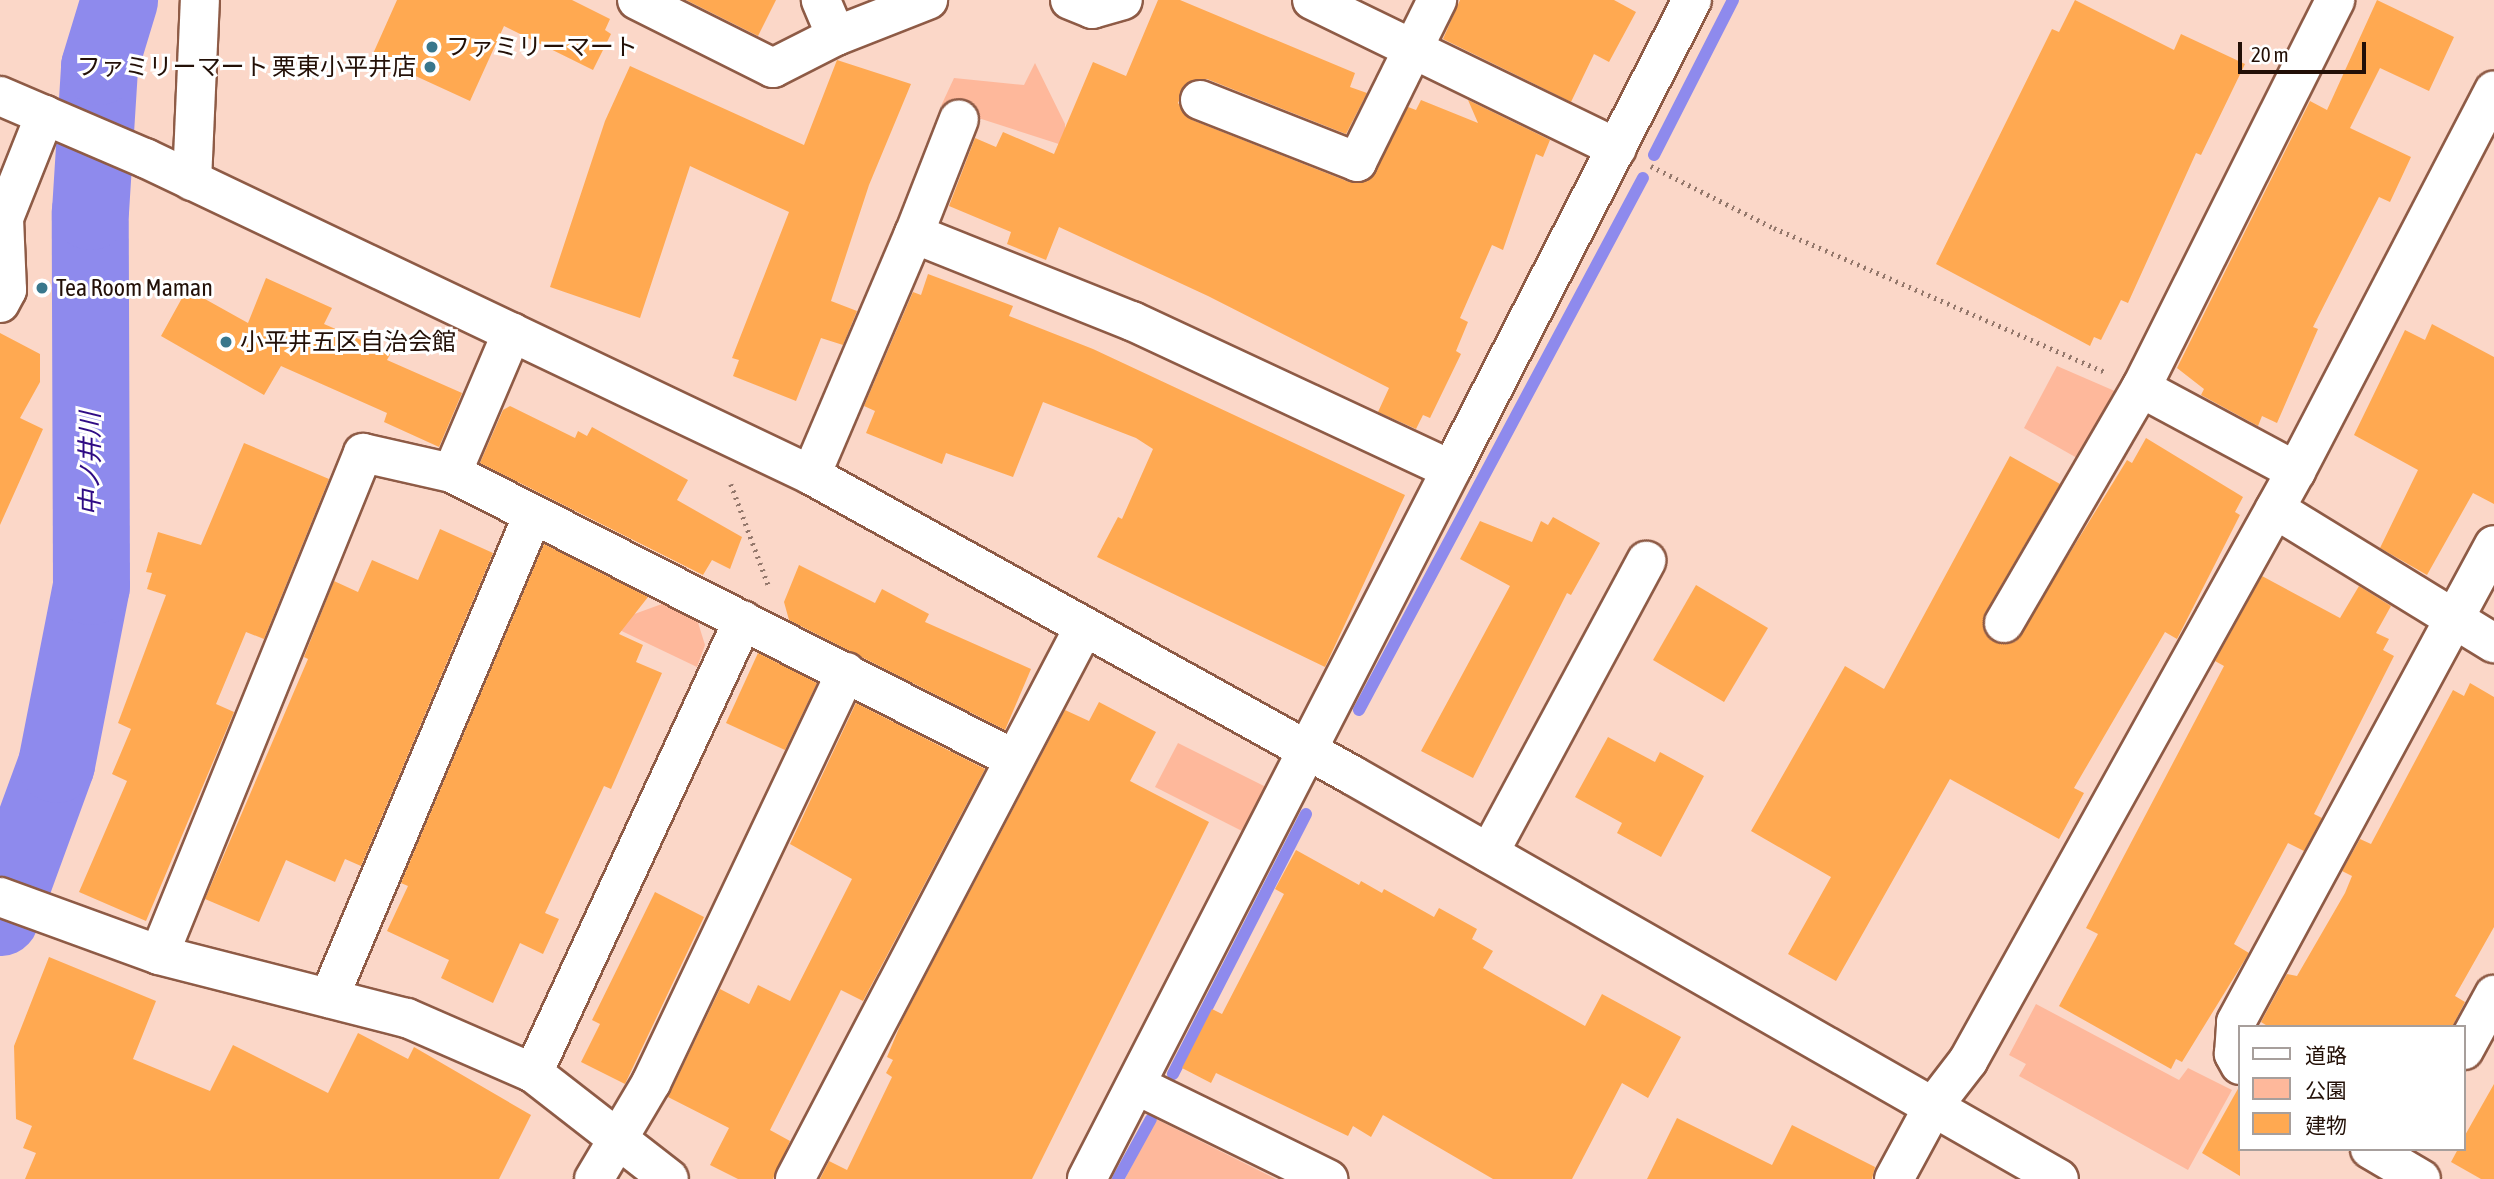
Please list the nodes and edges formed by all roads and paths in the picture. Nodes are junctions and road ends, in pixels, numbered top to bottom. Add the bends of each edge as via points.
1 (200, 0) edge
2 (637, 0) edge
3 (821, 0) edge
4 (928, 0) edge
5 (1070, 0) edge
6 (1123, 0) edge
7 (1312, 0) edge
8 (1437, 0) edge
9 (1692, 0) edge
10 (2335, 0) edge
11 (836, 36) junction
12 (1413, 47) junction
13 (2494, 90) edge
14 (0, 96) edge
15 (1200, 100) dead end
16 (50, 117) junction
17 (959, 119) dead end
18 (1617, 148) junction
19 (192, 181) junction
20 (914, 234) junction
21 (0, 303) edge
22 (512, 332) junction
23 (2141, 388) junction
24 (1451, 470) junction
25 (2296, 471) junction
26 (452, 473) junction
27 (811, 475) junction
28 (730, 480) dead end
29 (2275, 509) junction
30 (532, 517) junction
31 (2494, 545) edge
32 (1646, 561) dead end
33 (2454, 619) junction
34 (2004, 623) dead end
35 (757, 627) junction
36 (1083, 629) junction
37 (2494, 643) edge
38 (846, 672) junction
39 (1308, 750) junction
40 (1014, 759) junction
41 (1489, 853) junction
42 (0, 897) edge
43 (159, 955) junction
44 (2494, 995) edge
45 (328, 998) junction
46 (2466, 1046) edge
47 (2238, 1061) edge
48 (533, 1073) junction
49 (1138, 1086) junction
50 (1934, 1105) junction
51 (614, 1141) junction
52 (594, 1179) edge
53 (669, 1179) edge
54 (795, 1179) edge
55 (1087, 1179) edge
56 (1328, 1179) edge
57 (1894, 1179) edge
58 (2059, 1179) edge

1 - 19 street
2 - 11 street via 774,68
3 - 11 street
4 - 11 street
5 - 6 street via 1092,9
7 - 12 street
8 - 12 street
9 - 18 street
10 - 23 street
12 - 15 street via 1357,162
12 - 18 street
13 - 25 street
14 - 16 street
16 - 19 street
16 - 21 street via 4,218 7,290
17 - 20 street
18 - 23 path via 1773,228
18 - 24 street
19 - 22 street
20 - 24 street via 1132,321
20 - 27 street
22 - 26 street
22 - 27 street
23 - 25 street
23 - 34 street
24 - 39 street
25 - 29 street
26 - 30 street
26 - 43 street via 363,453
27 - 36 street
28 - 35 path via 755,561 779,605
29 - 33 street
29 - 50 street via 1968,1061
30 - 35 street
30 - 45 street
31 - 33 street
32 - 41 street
33 - 37 street
33 - 47 street via 2236,1022 2234,1054
35 - 38 street
35 - 48 street
36 - 39 street
36 - 40 street
38 - 40 street
38 - 51 street via 651,1083
39 - 41 street
39 - 49 street
40 - 54 street
41 - 50 street
42 - 43 street
43 - 45 street
44 - 46 street
45 - 48 street via 407,1018
48 - 51 street
49 - 55 street
49 - 56 street
50 - 57 street
50 - 58 street
51 - 52 street
51 - 53 street

